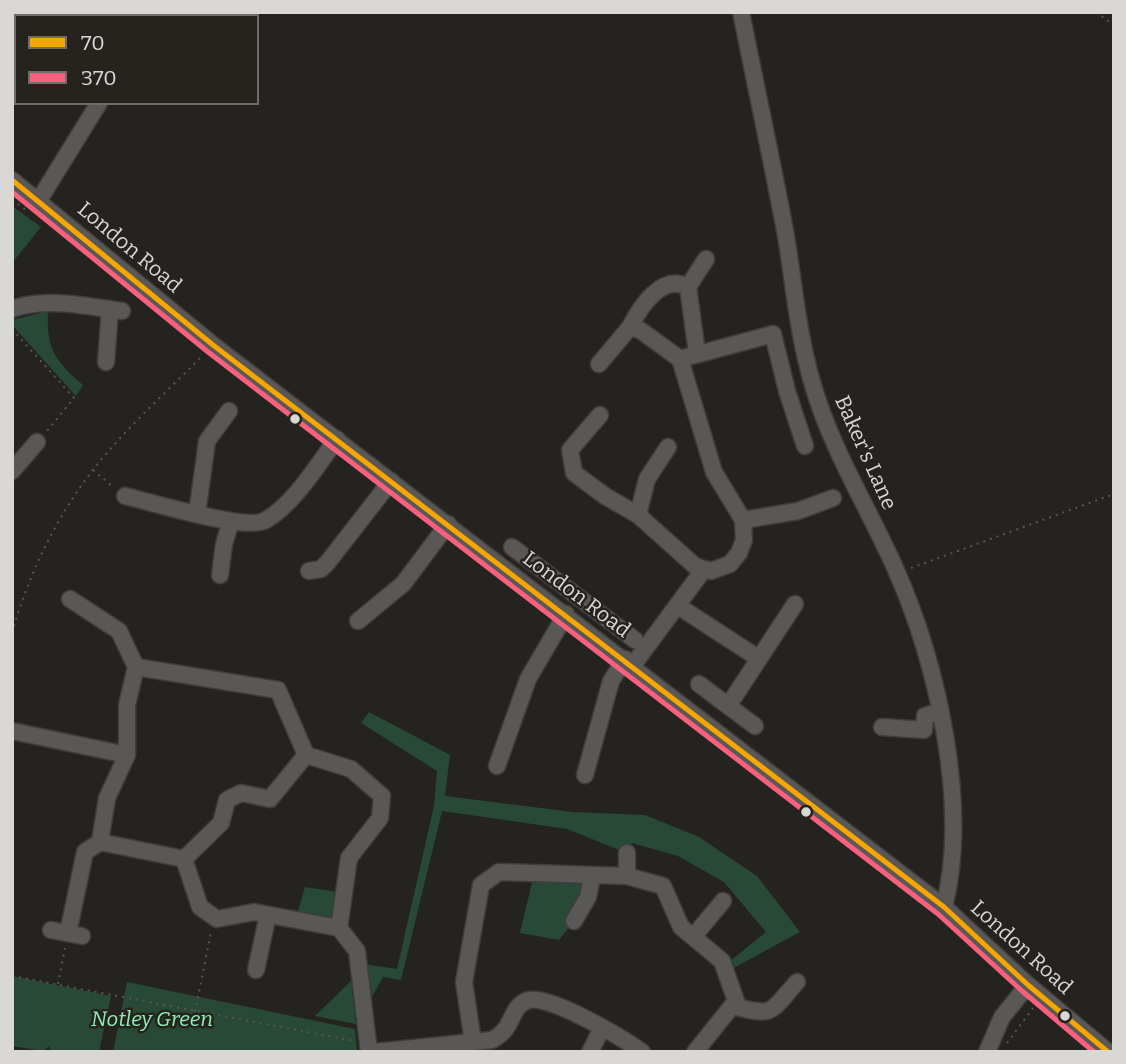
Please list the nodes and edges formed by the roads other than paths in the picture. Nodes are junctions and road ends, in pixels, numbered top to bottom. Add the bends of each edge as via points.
1 (741, 12) edge
2 (98, 105) edge
3 (12, 180) edge
4 (39, 200) junction
5 (706, 259) dead end
6 (688, 287) junction
7 (12, 309) edge
8 (630, 327) junction
9 (696, 353) junction
10 (680, 359) junction
11 (106, 362) dead end
12 (599, 365) dead end
13 (812, 381) junction
14 (787, 391) junction
15 (229, 411) dead end
16 (600, 415) dead end
17 (337, 439) junction
18 (37, 442) road end
19 (806, 446) dead end
20 (668, 447) dead end
21 (12, 471) edge
22 (391, 481) junction
23 (125, 496) road end
24 (833, 498) dead end
25 (197, 514) junction
26 (638, 514) junction
27 (743, 520) junction
28 (231, 522) junction
29 (448, 524) junction
30 (512, 547) dead end
31 (704, 569) junction
32 (309, 571) dead end
33 (220, 575) dead end
34 (70, 600) dead end
35 (583, 601) junction
36 (795, 604) dead end
37 (678, 606) junction
38 (569, 616) junction
39 (358, 621) dead end
40 (635, 640) dead end
41 (758, 658) junction
42 (629, 662) junction
43 (136, 667) junction
44 (699, 684) dead end
45 (728, 706) junction
46 (939, 711) junction
47 (755, 726) dead end
48 (882, 727) dead end
49 (12, 731) edge
50 (127, 755) junction
51 (306, 755) junction
52 (497, 766) dead end
53 (585, 775) dead end
54 (100, 842) junction
55 (627, 853) dead end
56 (184, 859) junction
57 (627, 876) junction
58 (592, 877) junction
59 (724, 901) dead end
60 (944, 907) junction
61 (268, 915) junction
62 (574, 921) dead end
63 (339, 928) junction
64 (51, 930) dead end
65 (693, 937) junction
66 (256, 971) dead end
67 (797, 982) dead end
68 (1028, 985) junction
69 (733, 1006) junction
70 (601, 1028) junction
71 (473, 1042) junction
72 (365, 1047) edge
73 (375, 1052) edge
74 (590, 1052) edge
75 (642, 1052) edge
76 (695, 1052) edge
77 (987, 1052) edge
78 (1108, 1052) edge

1 - 13 street, Baker's Lane
2 - 4 street
3 - 4 street, London Road
4 - 17 street, London Road via 214,345
5 - 6 street
6 - 8 street via 670,283 646,300
6 - 9 street
7 - 11 street via 27,304 116,310
8 - 10 street
8 - 12 street
9 - 10 street
9 - 14 street via 774,334
10 - 27 street via 713,472
13 - 14 street
13 - 46 street, Baker's Lane via 833,444 897,573 928,661
14 - 19 street
15 - 25 street via 207,441
16 - 26 street via 570,450 574,474
17 - 22 street, London Road
17 - 28 street via 265,522
18 - 21 street
20 - 26 street via 647,480
22 - 29 street, London Road
22 - 32 street via 328,562
23 - 25 street
24 - 27 street via 798,511
25 - 28 street
26 - 31 street
27 - 31 street via 739,553 730,564
28 - 33 street
29 - 38 street, London Road
29 - 39 street via 403,584
30 - 35 street
31 - 37 street
34 - 43 street via 119,631
35 - 38 street
35 - 40 street
36 - 41 street
37 - 41 street
37 - 42 street
38 - 42 street, London Road
38 - 52 street via 528,679
41 - 45 street
42 - 53 street via 611,681
42 - 60 street, London Road
43 - 50 street via 127,705
43 - 51 street via 278,690
44 - 45 street
45 - 47 street
46 - 48 street via 925,716 924,730
46 - 60 street, Baker's Lane via 951,808 951,858
49 - 50 street
50 - 54 street via 107,798
51 - 56 street via 270,799 241,793 227,800 221,823
51 - 63 street via 351,769 382,796 380,818 349,858
54 - 56 street
54 - 64 street via 85,852 75,934
55 - 57 street
56 - 61 street via 200,906 214,917 254,912
57 - 58 street
57 - 65 street via 663,886 681,927
58 - 62 street via 588,897
58 - 71 street via 499,872 481,885 464,982
59 - 65 street
60 - 68 street, London Road
61 - 63 street
61 - 66 street
63 - 72 street via 357,951
65 - 69 street via 722,961 736,1001
67 - 69 street via 770,1012
68 - 77 street via 1002,1017
68 - 78 street, London Road
69 - 76 street
70 - 71 street via 548,1001 529,999 517,1007 506,1033
70 - 74 street
70 - 75 street
71 - 73 street

